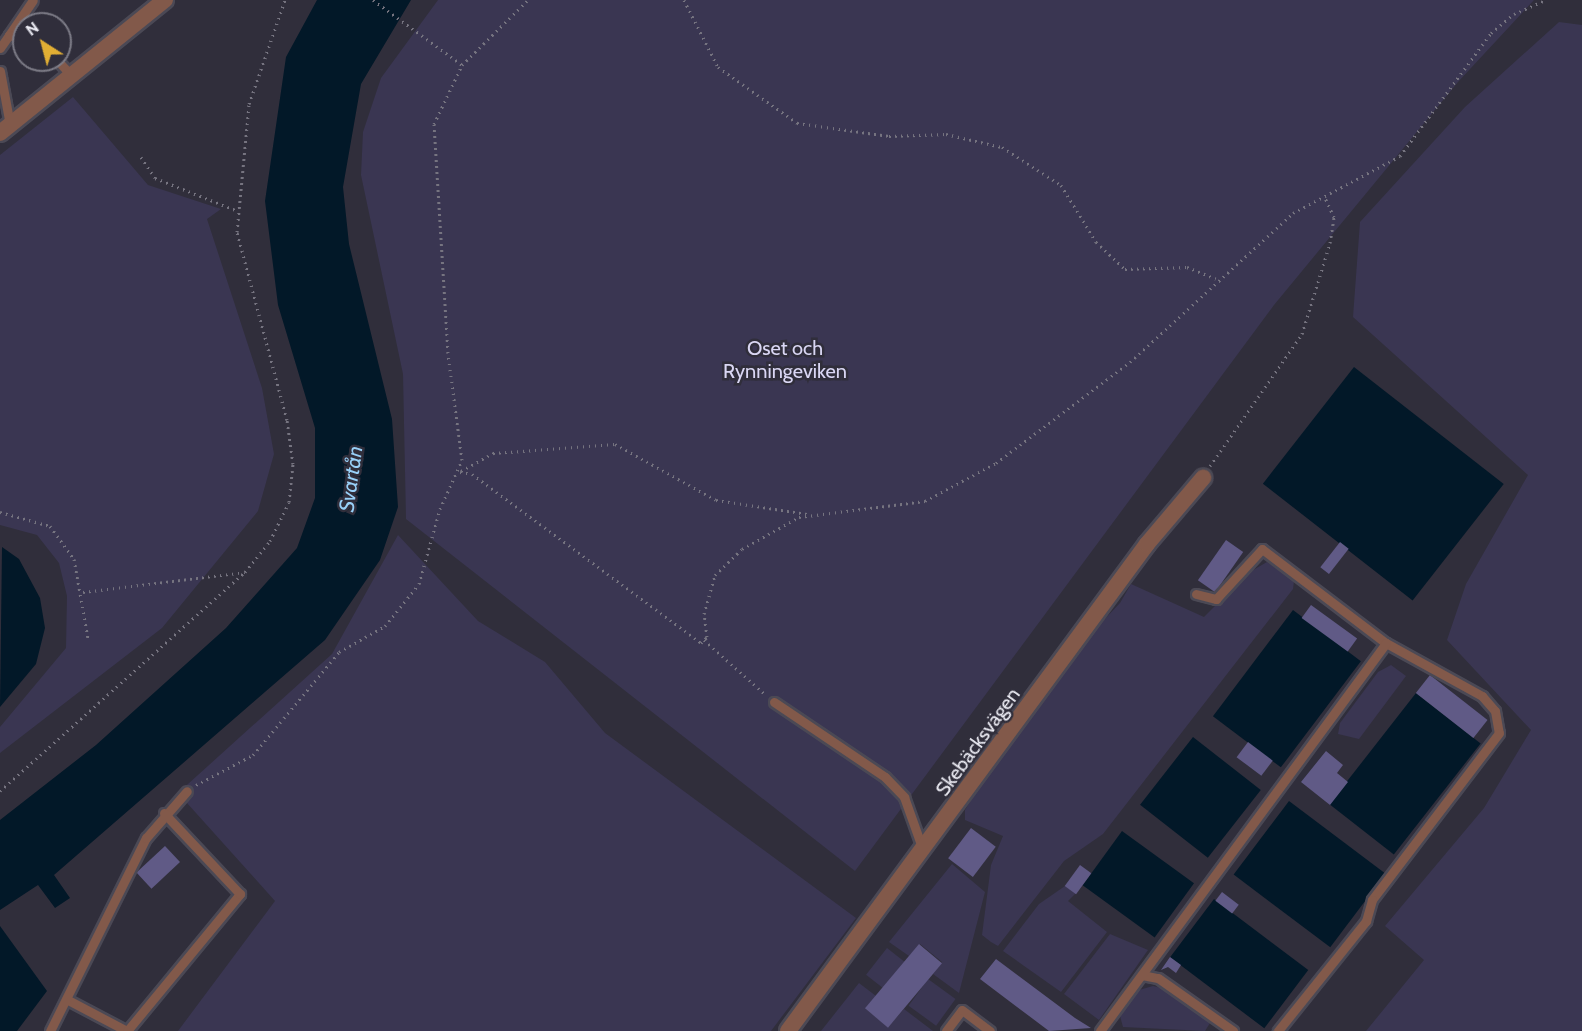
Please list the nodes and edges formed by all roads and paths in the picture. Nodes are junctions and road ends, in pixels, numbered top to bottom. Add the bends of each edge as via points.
1 (33, 0) edge
2 (165, 0) edge
3 (285, 0) edge
4 (374, 0) edge
5 (528, 0) edge
6 (684, 0) edge
7 (1545, 0) edge
8 (9, 35) junction
9 (12, 36) edge
10 (0, 48) edge
11 (462, 65) junction
12 (0, 71) edge
13 (68, 72) edge
14 (71, 75) junction
15 (5, 129) edge
16 (141, 157) dead end
17 (1325, 198) junction
18 (238, 211) junction
19 (1216, 279) junction
20 (460, 472) junction
21 (1203, 478) joint
22 (0, 512) edge
23 (811, 515) junction
24 (244, 572) junction
25 (83, 592) junction
26 (1196, 594) dead end
27 (88, 638) dead end
28 (704, 640) junction
29 (1386, 643) junction
30 (774, 702) joint
31 (0, 791) edge
32 (187, 791) joint
33 (164, 813) junction
34 (923, 852) junction
35 (1142, 975) junction
36 (68, 1000) junction
37 (50, 1031) edge
38 (127, 1031) edge
39 (788, 1031) edge
40 (946, 1031) edge
41 (990, 1031) edge
42 (1100, 1031) edge
43 (1233, 1031) edge
44 (1278, 1031) edge

1 - 8 lane
2 - 14 street
3 - 18 path via 249,104
4 - 11 path
5 - 11 path
6 - 19 path via 718,67 797,123 889,136 946,134 1002,147 1061,185 1096,242 1125,269 1187,267
7 - 17 path via 1514,14 1491,33 1400,156
8 - 9 lane
8 - 10 lane
11 - 20 path via 438,111 432,145 448,353 461,440
12 - 15 lane
13 - 14 lane
14 - 15 street
16 - 18 path via 155,178
17 - 19 path via 1293,213
17 - 21 path via 1334,217 1330,243 1302,334
18 - 24 path via 245,275 287,420 293,464 282,520
19 - 23 path via 1098,388 958,486 925,501 882,510
20 - 23 path via 493,453 615,444 716,500
20 - 28 path via 472,474
20 - 32 path via 440,509 419,584 394,617 339,652 253,755
21 - 34 street, Skebäcksvägen via 1147,544
22 - 25 path via 50,526 74,559
23 - 28 path via 764,534 724,563 706,599
24 - 25 path
24 - 31 path
25 - 27 path
26 - 29 lane via 1216,599 1262,549
28 - 30 path
29 - 35 lane
29 - 44 lane via 1482,696 1495,711 1499,733 1372,900 1366,921
30 - 34 lane via 885,777 904,797
32 - 33 lane
33 - 36 lane via 141,849
33 - 38 lane via 240,894
34 - 39 street, Skebäcksvägen
35 - 42 lane
35 - 43 lane via 1158,978
36 - 37 lane
36 - 38 lane
40 - 41 lane via 962,1010

